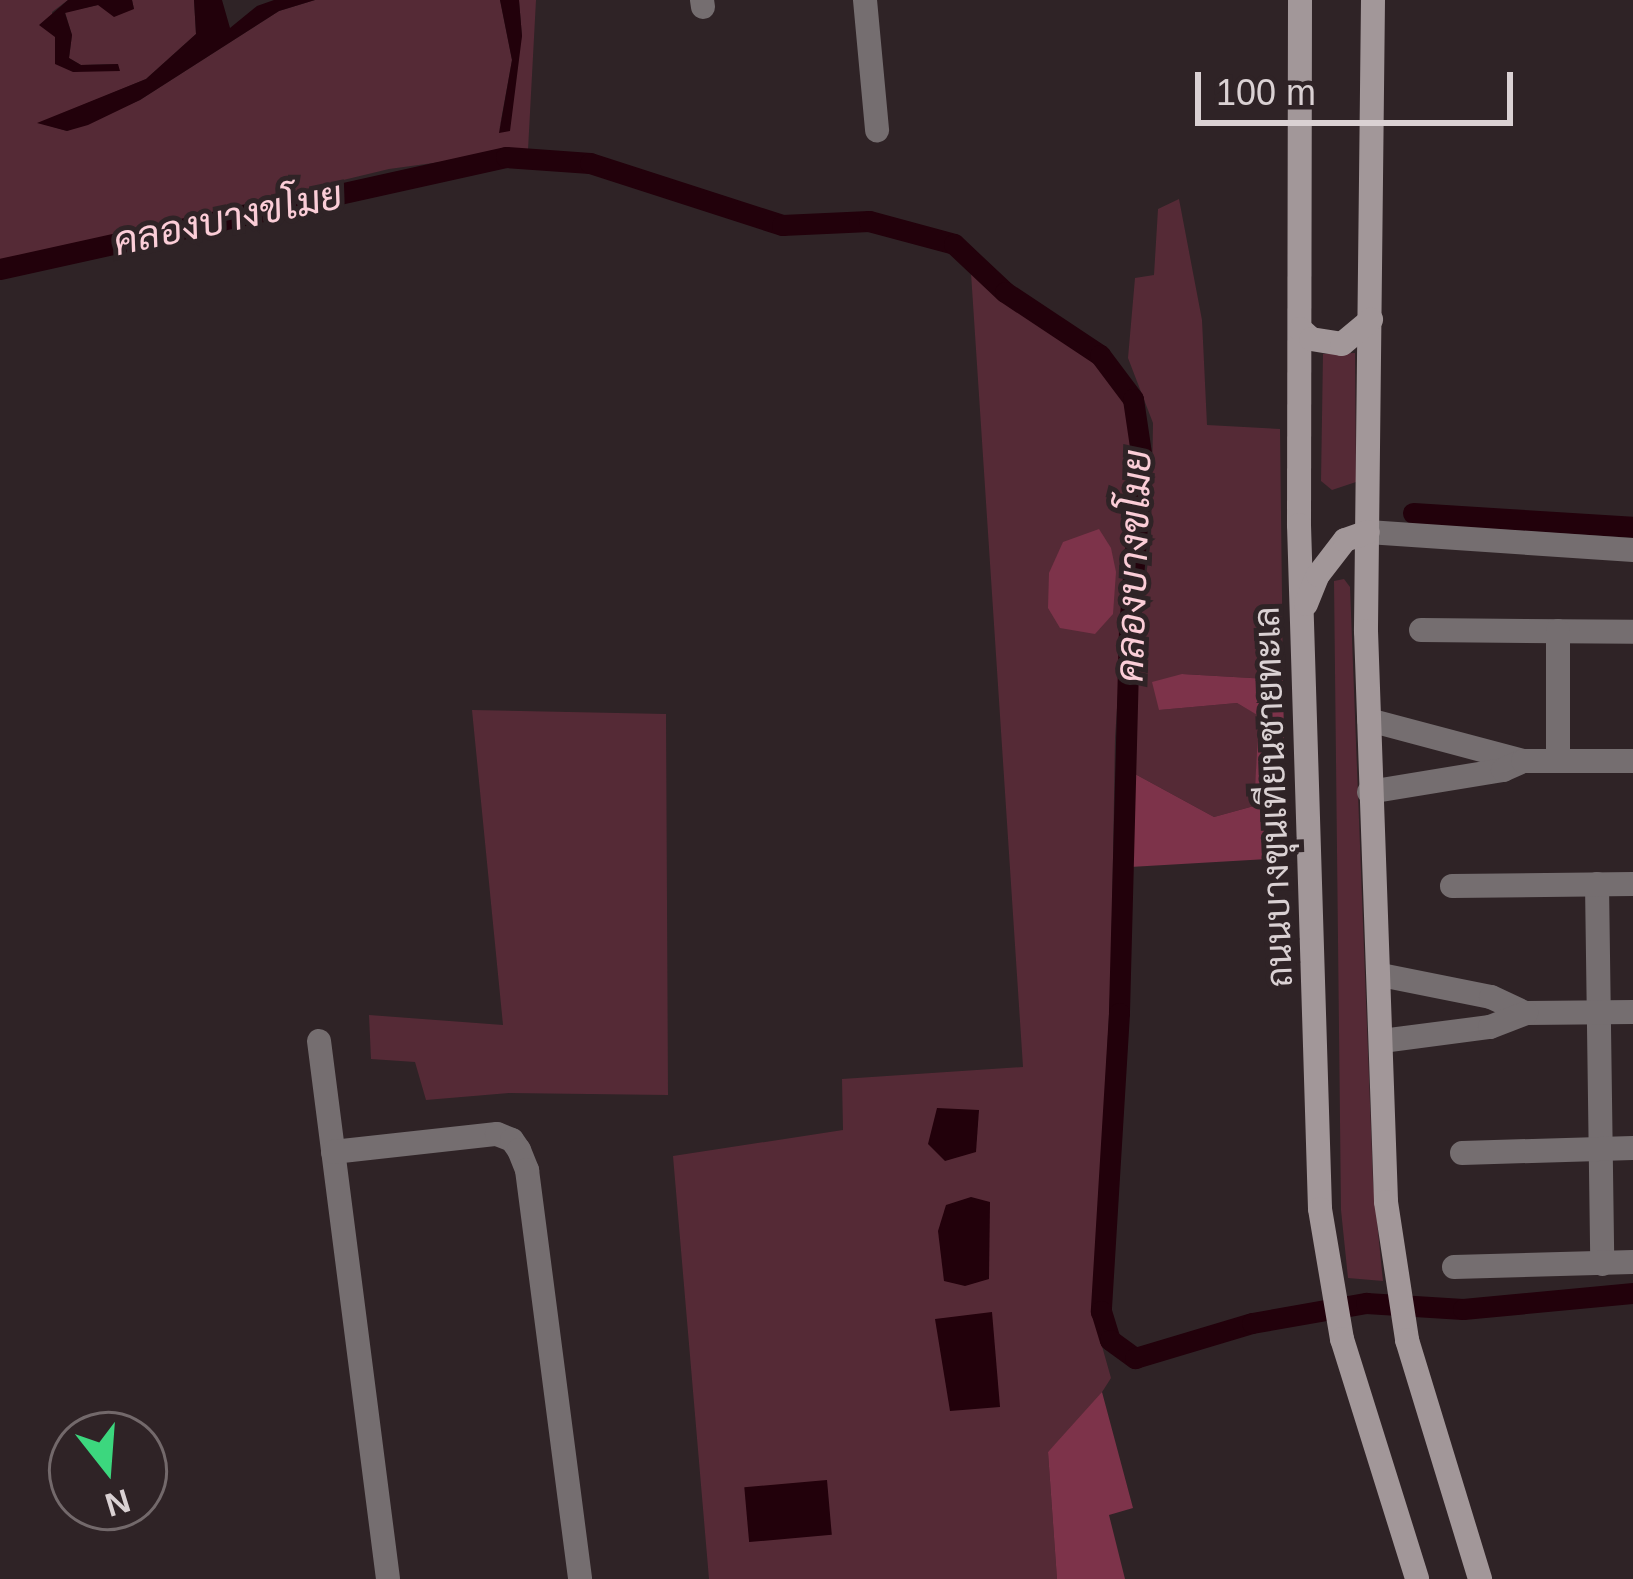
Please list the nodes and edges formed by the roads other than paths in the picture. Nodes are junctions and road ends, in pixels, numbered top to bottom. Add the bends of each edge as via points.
1 (865, 0) edge
2 (1300, 0) edge
3 (1373, 0) edge
4 (877, 130) dead end
5 (1371, 320) junction
6 (1300, 329) junction
7 (1368, 532) junction
8 (1633, 550) edge
9 (1303, 612) junction
10 (1421, 630) dead end
11 (1558, 632) junction
12 (1633, 632) edge
13 (1369, 720) junction
14 (1434, 739) junction
15 (1558, 760) junction
16 (1522, 761) junction
17 (1633, 761) edge
18 (1433, 781) junction
19 (1370, 792) junction
20 (1597, 884) junction
21 (1633, 884) edge
22 (1452, 886) dead end
23 (1381, 975) junction
24 (1447, 988) junction
25 (1526, 1012) junction
26 (1599, 1012) junction
27 (1633, 1012) edge
28 (1446, 1032) junction
29 (319, 1041) dead end
30 (1382, 1041) junction
31 (1633, 1148) edge
32 (333, 1152) junction
33 (1599, 1152) junction
34 (1462, 1153) dead end
35 (1633, 1262) edge
36 (1602, 1264) junction
37 (1454, 1267) dead end
38 (388, 1579) edge
39 (580, 1579) edge
40 (1417, 1579) edge
41 (1480, 1579) edge

1 - 4 street
2 - 6 main road, ถนนบางขุนเทียนชายทะเล
3 - 5 main road
5 - 6 main road via 1342,344
5 - 7 main road
6 - 9 main road, ถนนบางขุนเทียนชายทะเล
7 - 8 street
7 - 9 main road via 1346,540 1318,575
7 - 13 main road
9 - 40 main road, ถนนบางขุนเทียนชายทะเล via 1326,1258 1342,1339
10 - 11 street
11 - 12 street
11 - 15 street
13 - 14 street
13 - 19 main road
14 - 16 street
14 - 18 street
15 - 16 street
15 - 17 street
16 - 18 street
18 - 19 street
19 - 23 main road
20 - 21 street
20 - 22 street
20 - 26 street
23 - 24 street
23 - 30 main road
24 - 25 street
24 - 28 street
25 - 26 street
25 - 28 street
26 - 27 street
26 - 33 street
28 - 30 street
29 - 32 street
30 - 41 main road via 1393,1265
31 - 33 street
32 - 38 street
32 - 39 street via 496,1134 519,1150
33 - 34 street
33 - 36 street
35 - 36 street
36 - 37 street

